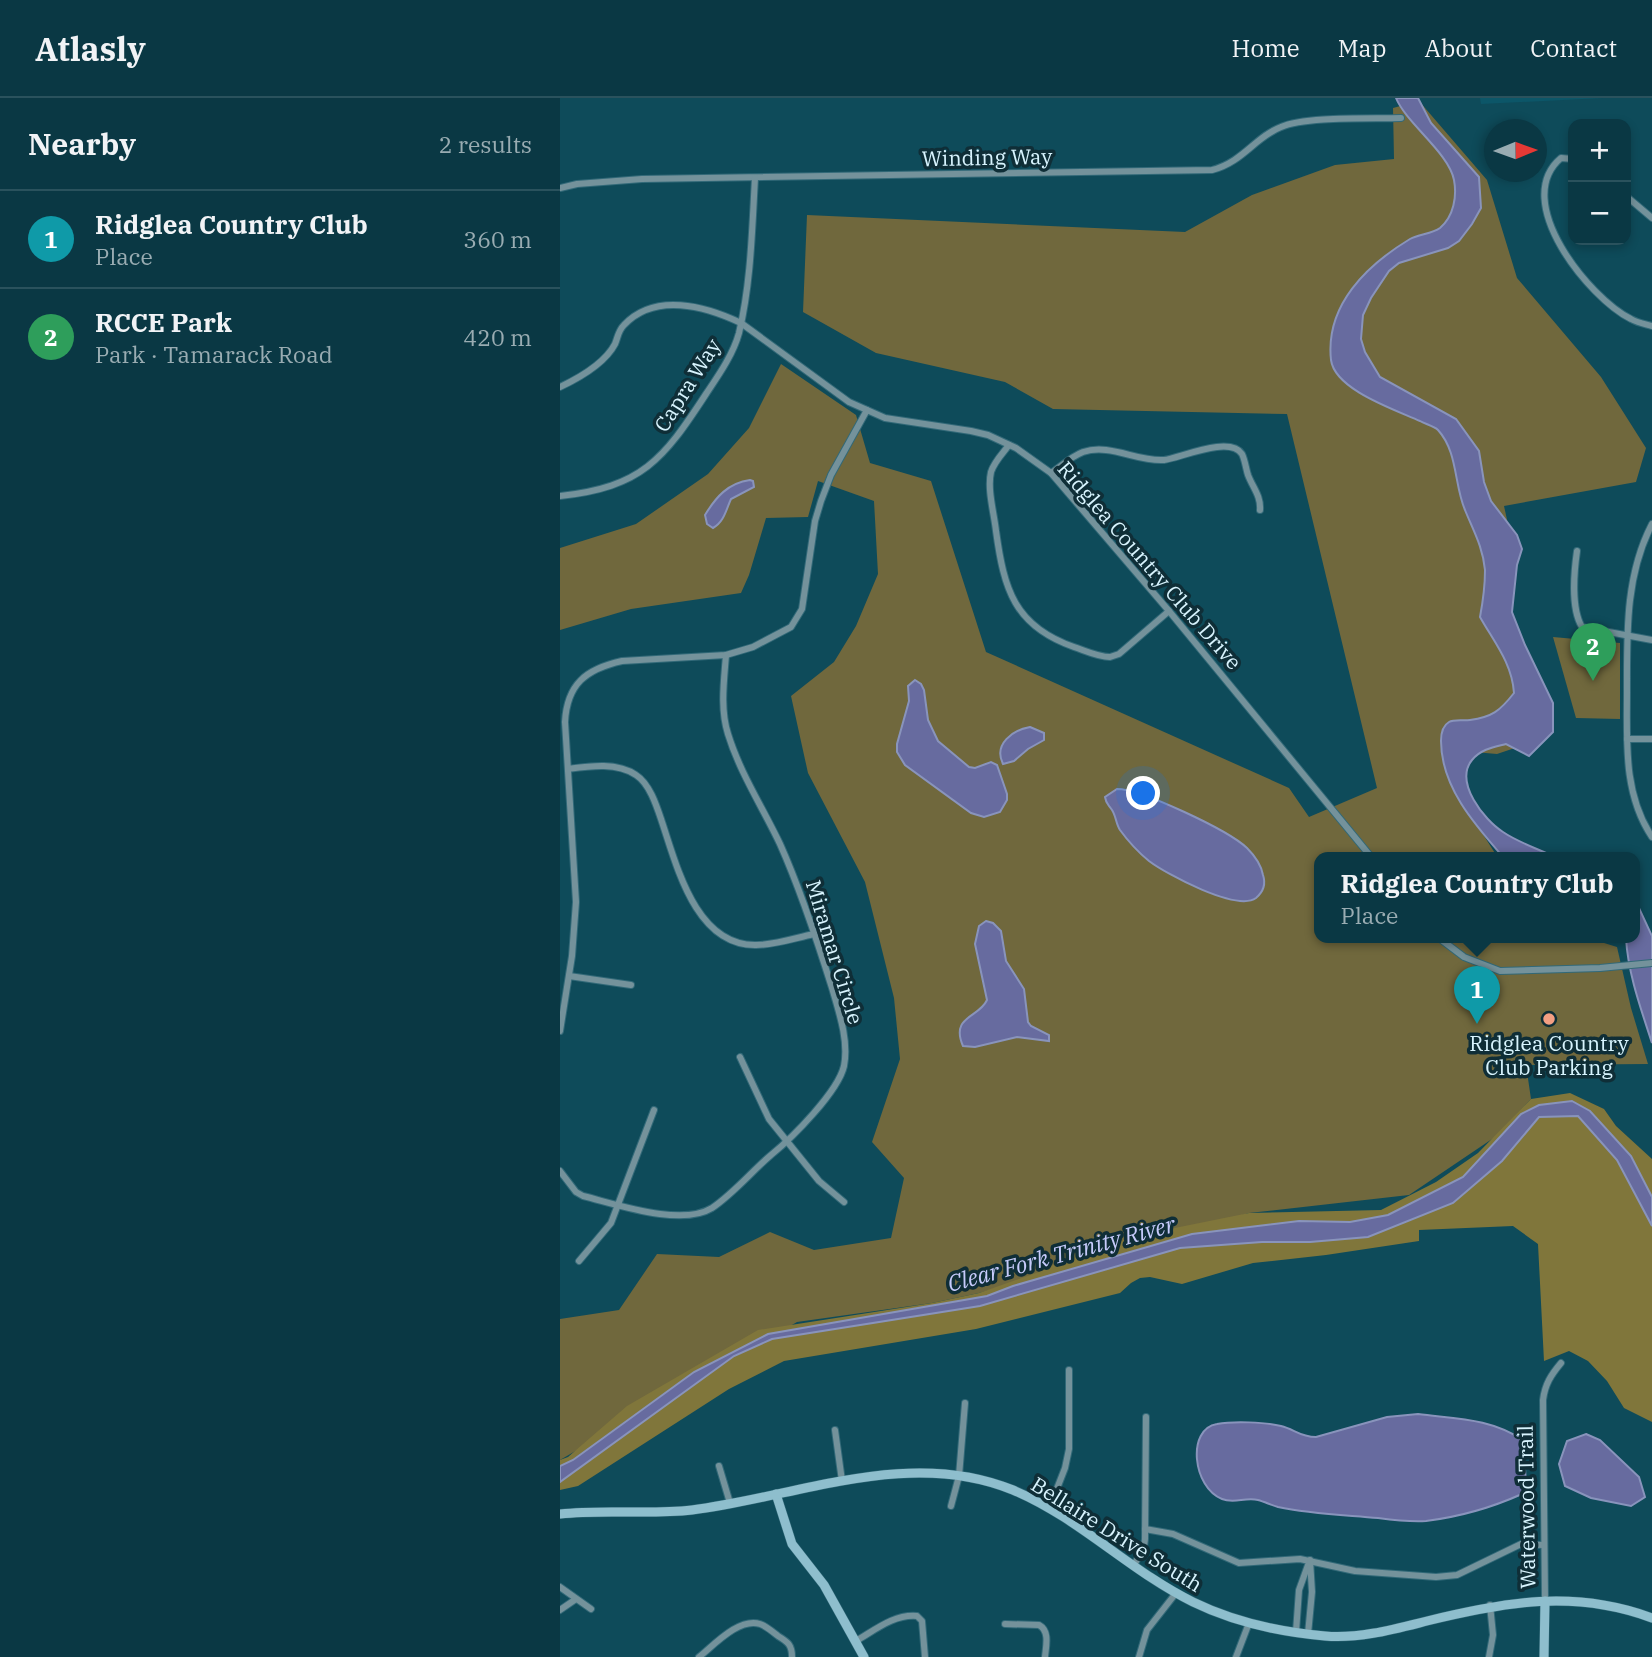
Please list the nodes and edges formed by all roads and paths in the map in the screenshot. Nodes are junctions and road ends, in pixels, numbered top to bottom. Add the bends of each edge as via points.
1 (1401, 118) dead end
2 (1568, 159) edge
3 (755, 178) junction
4 (560, 188) edge
5 (1631, 200) edge
6 (1652, 218) edge
7 (741, 323) junction
8 (1652, 326) edge
9 (560, 387) edge
10 (867, 410) junction
11 (1009, 445) junction
12 (1051, 473) junction
13 (560, 496) edge
14 (1260, 510) dead end
15 (1652, 524) edge
16 (1577, 551) dead end
17 (1169, 611) junction
18 (1627, 636) junction
19 (1652, 640) edge
20 (726, 655) junction
21 (1627, 739) junction
22 (1652, 740) edge
23 (568, 769) junction
24 (1652, 837) edge
25 (1367, 852) edge
26 (814, 934) junction
27 (1445, 943) edge
28 (1652, 963) edge
29 (569, 976) junction
30 (631, 985) dead end
31 (560, 1031) edge
32 (740, 1057) dead end
33 (654, 1110) dead end
34 (786, 1143) junction
35 (560, 1171) edge
36 (844, 1202) dead end
37 (618, 1205) junction
38 (579, 1261) dead end
39 (1561, 1363) dead end
40 (1069, 1370) dead end
41 (965, 1404) dead end
42 (1146, 1417) dead end
43 (835, 1430) dead end
44 (719, 1466) dead end
45 (959, 1476) junction
46 (842, 1481) junction
47 (776, 1494) junction
48 (730, 1503) junction
49 (951, 1506) dead end
50 (1049, 1509) junction
51 (560, 1514) edge
52 (1145, 1529) junction
53 (1543, 1545) junction
54 (1310, 1560) junction
55 (1134, 1565) junction
56 (560, 1587) edge
57 (1176, 1593) junction
58 (576, 1599) junction
59 (1545, 1601) junction
60 (1490, 1605) junction
61 (591, 1609) dead end
62 (560, 1611) edge
63 (1652, 1618) edge
64 (1249, 1623) junction
65 (1005, 1624) dead end
66 (1296, 1632) junction
67 (1308, 1634) junction
68 (856, 1641) junction
69 (699, 1657) edge
70 (792, 1657) edge
71 (864, 1657) edge
72 (925, 1657) edge
73 (1045, 1657) edge
74 (1139, 1657) edge
75 (1236, 1657) edge
76 (1489, 1657) edge
77 (1544, 1657) edge

1 - 3 street, Winding Way via 1282,126 1241,158 1212,170
2 - 8 street via 1561,158 1550,168 1545,200 1549,222 1563,251 1586,283 1618,311
3 - 4 street, Winding Way via 628,180
3 - 7 street, Capra Way
5 - 6 street
7 - 9 street, Ridglea Country Club Drive via 692,306 649,309 622,326 614,344 593,367
7 - 10 street, Ridglea Country Club Drive via 849,402
7 - 13 street, Capra Way via 722,370 663,455 610,487
10 - 11 street, Ridglea Country Club Drive via 886,418 971,430
10 - 20 street via 821,501 799,616 785,632
11 - 12 street, Ridglea Country Club Drive
11 - 17 street via 990,474 992,508 1005,578 1029,622 1053,640 1110,657
12 - 14 street via 1084,452 1113,451 1164,460 1229,448 1241,453 1261,500
12 - 17 street, Ridglea Country Club Drive
15 - 18 street via 1637,559
16 - 18 street via 1575,585 1582,627
17 - 25 street, Ridglea Country Club Drive
18 - 19 street
18 - 21 street
20 - 23 street via 622,661 586,675 566,705
20 - 26 street, Miramar Circle via 723,706 727,733 780,844
21 - 22 street
21 - 24 street via 1634,799
23 - 26 street via 614,767 637,775 658,811 690,895 719,934 757,945
23 - 29 street via 576,902
26 - 34 street, Miramar Circle via 841,1017 844,1069 836,1086
27 - 28 street via 1464,957 1500,971
29 - 30 street
29 - 31 street
32 - 34 street via 769,1119
33 - 37 street
34 - 36 street
34 - 37 street, Miramar Circle via 709,1209 685,1215
35 - 37 street, Miramar Circle via 576,1192
37 - 38 street via 611,1223
39 - 53 street, Waterwood Trail via 1544,1387
40 - 50 street via 1069,1449
41 - 45 street
42 - 52 street
43 - 46 street
44 - 48 street
45 - 46 street, Bellaire Drive South via 928,1472
45 - 49 street
45 - 50 street, Bellaire Drive South via 1012,1490
46 - 47 street, Bellaire Drive South
47 - 48 street, Bellaire Drive South
47 - 68 street via 792,1544 824,1584
48 - 51 street, Bellaire Drive South via 677,1511
50 - 55 street, Bellaire Drive South
52 - 54 street via 1174,1535 1239,1563
52 - 55 street via 1144,1547
53 - 54 street via 1521,1544 1451,1576 1355,1571
53 - 59 street, Waterwood Trail
54 - 66 street via 1300,1590
54 - 67 street
55 - 57 street, Bellaire Drive South
56 - 58 street
57 - 64 street, Bellaire Drive South
57 - 74 street via 1147,1630
58 - 61 street
58 - 62 street
59 - 60 street, Bellaire Drive South
59 - 63 street, Bellaire Drive South via 1606,1605
59 - 77 street, Waterwood Trail
60 - 67 street, Bellaire Drive South via 1380,1631 1347,1636
60 - 76 street via 1493,1634
64 - 66 street, Bellaire Drive South
64 - 75 street
65 - 73 street via 1043,1627
66 - 67 street, Bellaire Drive South
68 - 71 street
68 - 72 street via 893,1619 917,1616 922,1621
69 - 70 street via 751,1623 787,1641

